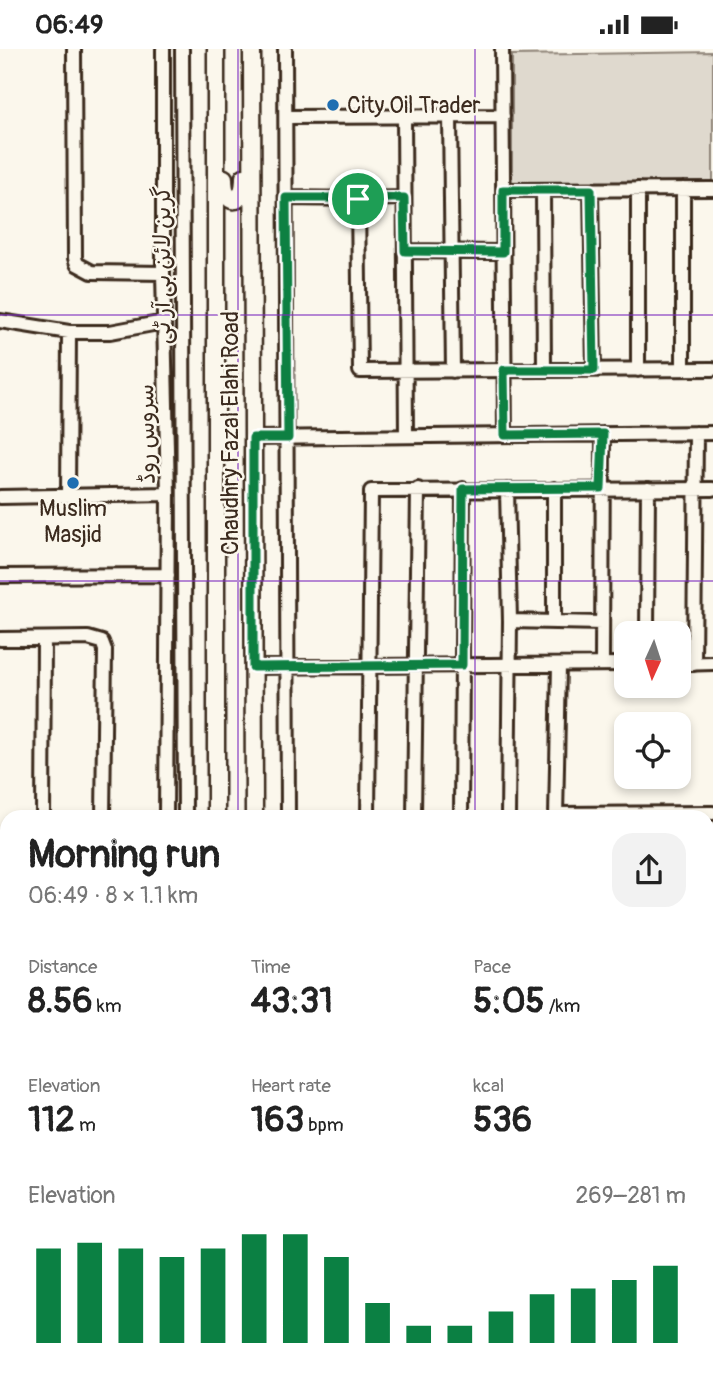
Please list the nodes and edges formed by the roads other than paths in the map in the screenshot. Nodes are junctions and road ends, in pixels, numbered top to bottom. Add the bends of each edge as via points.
1 (74, 49) edge
2 (163, 49) edge
3 (182, 49) edge
4 (216, 49) edge
5 (222, 49) edge
6 (245, 49) edge
7 (252, 49) edge
8 (285, 49) edge
9 (502, 49) edge
10 (450, 116) junction
11 (503, 116) junction
12 (286, 117) junction
13 (404, 117) junction
14 (683, 189) junction
15 (713, 189) edge
16 (503, 190) junction
17 (543, 190) junction
18 (591, 190) junction
19 (638, 190) junction
20 (286, 198) junction
21 (404, 198) junction
22 (358, 199) junction
23 (405, 251) junction
24 (452, 252) junction
25 (503, 252) junction
26 (163, 273) junction
27 (0, 321) edge
28 (164, 322) junction
29 (69, 331) junction
30 (683, 369) junction
31 (713, 369) edge
32 (504, 370) junction
33 (544, 370) junction
34 (594, 370) junction
35 (638, 370) junction
36 (405, 371) junction
37 (453, 371) junction
38 (696, 433) junction
39 (713, 433) edge
40 (603, 434) junction
41 (505, 435) junction
42 (405, 436) junction
43 (253, 438) junction
44 (288, 438) junction
45 (601, 488) junction
46 (418, 489) junction
47 (463, 489) junction
48 (554, 489) junction
49 (648, 489) junction
50 (695, 489) junction
51 (713, 489) edge
52 (507, 490) junction
53 (168, 494) junction
54 (68, 496) junction
55 (0, 497) edge
56 (168, 575) junction
57 (0, 576) edge
58 (510, 621) junction
59 (647, 621) edge
60 (554, 622) junction
61 (601, 622) junction
62 (0, 639) edge
63 (44, 639) junction
64 (713, 663) edge
65 (601, 664) junction
66 (614, 664) edge
67 (694, 664) joint
68 (462, 665) junction
69 (509, 665) junction
70 (559, 665) junction
71 (371, 666) junction
72 (416, 666) junction
73 (253, 667) junction
74 (289, 667) junction
75 (43, 810) edge
76 (103, 810) edge
77 (166, 810) edge
78 (185, 810) edge
79 (216, 810) edge
80 (254, 810) edge
81 (288, 810) edge
82 (368, 810) edge
83 (414, 810) edge
84 (461, 810) edge
85 (508, 810) edge
86 (556, 810) edge

1 - 26 street via 75,258 92,272
2 - 26 street, سروس روڈ
3 - 78 street, گرین لائن بی آر ٹی
4 - 79 main road, Chaudhry Fazal Elahi Road
5 - 6 main road via 224,187 227,196 235,199 244,192
7 - 43 main road, Chaudhry Fazal Elahi Road
8 - 12 street
9 - 11 street
10 - 11 street
10 - 13 street
10 - 24 street
11 - 16 street
12 - 13 street
12 - 20 street
13 - 21 street
14 - 15 street
14 - 19 street
14 - 30 street
16 - 17 street
16 - 25 street
17 - 18 street
17 - 33 street
18 - 19 street
18 - 34 street
19 - 35 street
20 - 22 street
20 - 44 street
21 - 22 street
21 - 23 street
22 - 36 street via 360,371
23 - 24 street
23 - 36 street
24 - 25 street
24 - 37 street
25 - 32 street
26 - 28 street, سروس روڈ
27 - 29 street
28 - 29 street via 110,332
28 - 53 street, سروس روڈ
29 - 54 street
30 - 31 street
30 - 35 street
32 - 33 street
32 - 37 street
32 - 41 street
33 - 34 street
34 - 35 street
36 - 37 street
36 - 42 street
38 - 39 street
38 - 40 street
38 - 50 street
40 - 41 street
40 - 45 street
41 - 42 street
42 - 44 street
43 - 44 street
43 - 73 main road, Chaudhry Fazal Elahi Road
44 - 74 street
45 - 48 street
45 - 49 street
45 - 61 street
46 - 47 street
46 - 71 street via 371,491
46 - 72 street
47 - 52 street
47 - 68 street
48 - 52 street
48 - 60 street
49 - 50 street
49 - 59 street
50 - 51 street
50 - 67 street
52 - 58 street
53 - 54 street
53 - 56 street, سروس روڈ
54 - 55 street
56 - 57 street
56 - 77 street, سروس روڈ
58 - 60 street
58 - 69 street
60 - 61 street
61 - 65 street
62 - 63 street
63 - 75 street
63 - 76 street via 88,638 102,642 105,650
64 - 67 street
65 - 66 street
65 - 70 street
68 - 69 street
68 - 72 street
68 - 84 street
69 - 70 street
69 - 85 street
70 - 86 street
71 - 72 street
71 - 74 street
71 - 82 street
72 - 83 street
73 - 74 street
73 - 80 main road, Chaudhry Fazal Elahi Road
74 - 81 street

